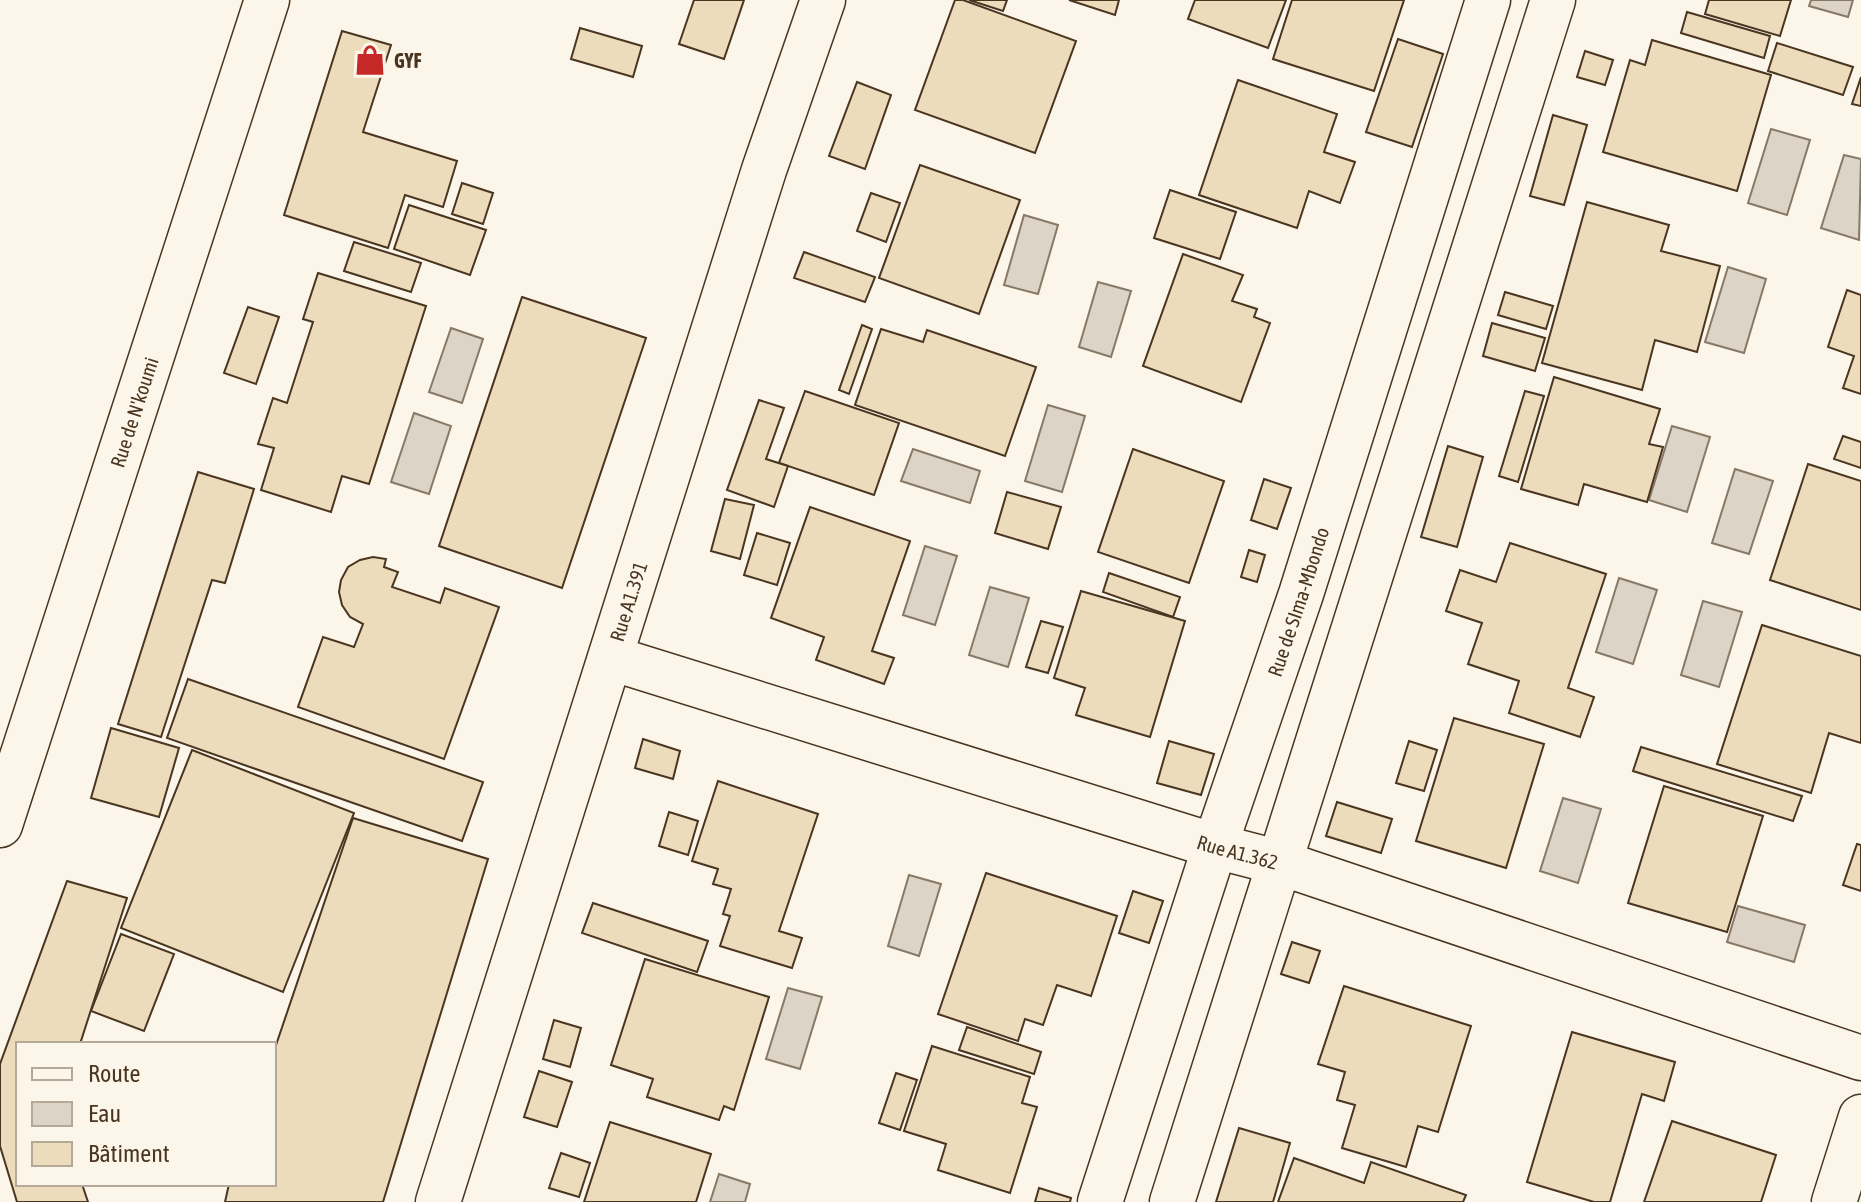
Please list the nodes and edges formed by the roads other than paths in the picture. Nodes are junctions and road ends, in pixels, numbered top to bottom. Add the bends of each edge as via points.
1 (267, 0) edge
2 (823, 0) edge
3 (1488, 0) edge
4 (1553, 0) edge
5 (611, 658) junction
6 (0, 825) edge
7 (1215, 846) junction
8 (1281, 863) junction
9 (1861, 1058) edge
10 (1861, 1117) edge
11 (438, 1202) edge
12 (1100, 1202) edge
13 (1172, 1202) edge
14 (1834, 1202) edge

1 - 6 street, Rue de N'koumi
2 - 5 street, Rue A1.391 via 764,170
3 - 7 street, Rue de SIma-Mbondo via 1301,594
4 - 8 street
5 - 7 street, Rue A1.362
5 - 11 street, Rue A1.391
7 - 8 street, Rue A1.362
7 - 12 street, Rue de SIma-Mbondo
8 - 9 street, Rue A1.362
8 - 13 street
10 - 14 street

